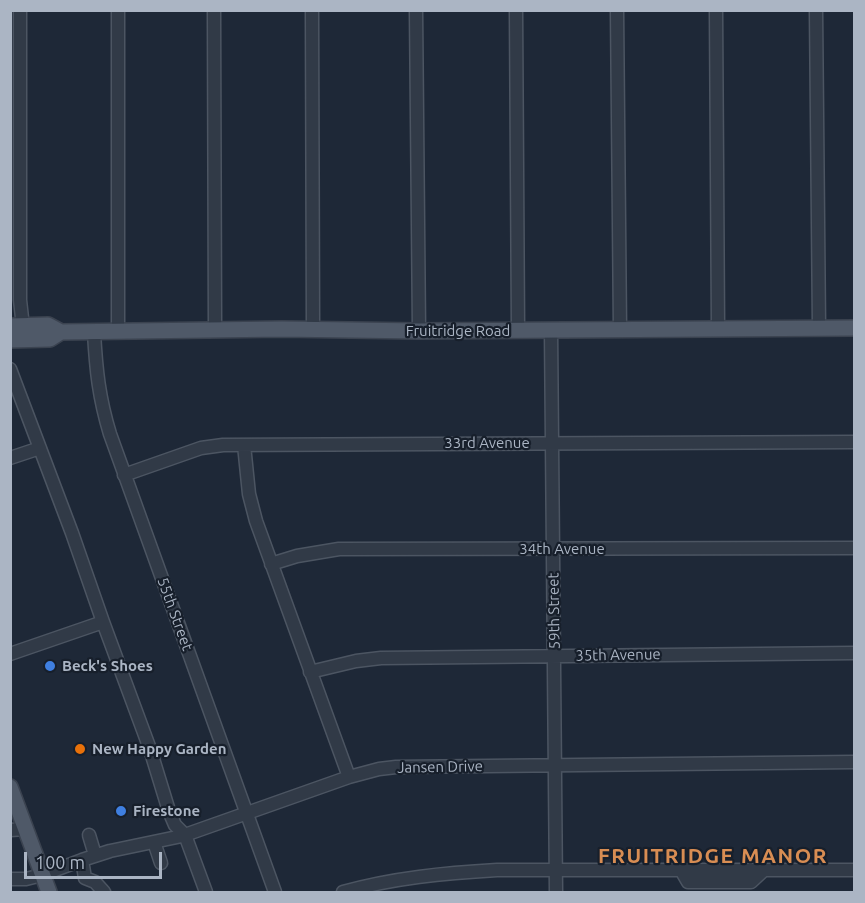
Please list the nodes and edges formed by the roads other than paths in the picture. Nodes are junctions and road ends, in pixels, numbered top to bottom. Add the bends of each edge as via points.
1 (20, 10) edge
2 (118, 10) edge
3 (214, 10) edge
4 (312, 10) edge
5 (416, 10) edge
6 (516, 10) edge
7 (617, 10) edge
8 (716, 10) edge
9 (816, 10) edge
10 (16, 322) edge
11 (819, 328) junction
12 (855, 328) edge
13 (313, 329) junction
14 (718, 329) junction
15 (215, 330) junction
16 (551, 330) junction
17 (620, 330) junction
18 (118, 331) junction
19 (518, 331) junction
20 (61, 332) junction
21 (94, 332) junction
22 (418, 332) junction
23 (10, 340) edge
24 (10, 369) edge
25 (855, 442) edge
26 (552, 443) junction
27 (244, 445) junction
28 (40, 448) junction
29 (10, 458) edge
30 (124, 475) junction
31 (855, 548) edge
32 (553, 549) junction
33 (271, 564) junction
34 (103, 622) junction
35 (855, 653) edge
36 (10, 654) edge
37 (554, 656) junction
38 (310, 672) junction
39 (855, 762) edge
40 (555, 765) junction
41 (349, 777) junction
42 (12, 794) edge
43 (246, 814) junction
44 (18, 830) edge
45 (89, 835) dead end
46 (185, 836) junction
47 (154, 842) junction
48 (95, 855) junction
49 (82, 860) junction
50 (161, 863) dead end
51 (556, 870) junction
52 (855, 870) edge
53 (42, 875) junction
54 (10, 879) edge
55 (49, 892) edge
56 (104, 892) edge
57 (206, 892) edge
58 (275, 892) edge
59 (343, 892) edge
60 (556, 892) edge

1 - 10 street via 20,300
2 - 18 street
3 - 15 street
4 - 13 street
5 - 22 street
6 - 19 street
7 - 17 street
8 - 14 street
9 - 11 street
10 - 20 main road, Fruitridge Road via 48,326
11 - 12 main road, Fruitridge Road
11 - 14 main road, Fruitridge Road
13 - 15 main road, Fruitridge Road
13 - 22 main road, Fruitridge Road
14 - 17 main road, Fruitridge Road
15 - 18 main road, Fruitridge Road
16 - 17 main road, Fruitridge Road
16 - 19 main road, Fruitridge Road
16 - 26 street, 59th Street
18 - 21 main road, Fruitridge Road
19 - 22 main road, Fruitridge Road
20 - 21 main road, Fruitridge Road
20 - 23 main road, Fruitridge Road via 50,339
21 - 30 street, 55th Street via 102,410
24 - 28 street
25 - 26 street, 33rd Avenue
26 - 27 street, 33rd Avenue
26 - 32 street, 59th Street
27 - 30 street, 33rd Avenue via 201,448
27 - 33 street via 249,494
28 - 29 street
28 - 34 street
30 - 43 street, 55th Street
31 - 32 street, 34th Avenue
32 - 33 street, 34th Avenue via 339,549
32 - 37 street, 59th Street
33 - 38 street
34 - 36 street
34 - 46 street via 169,811
35 - 37 street, 35th Avenue
37 - 38 street, 35th Avenue via 381,658
37 - 40 street, 59th Street
38 - 41 street
39 - 40 street, Jansen Drive
40 - 41 street, Jansen Drive via 396,767
40 - 51 street, 59th Street
41 - 43 street, Jansen Drive
42 - 44 main road
43 - 46 street, Jansen Drive
43 - 58 street, 55th Street
44 - 53 main road
45 - 48 street
46 - 47 street, Jansen Drive
46 - 57 street
47 - 48 street, Jansen Drive
47 - 50 street
48 - 49 street, Jansen Drive
49 - 53 street, Jansen Drive
49 - 56 street via 85,878
51 - 52 street
51 - 59 street via 452,873
51 - 60 street, 59th Street
53 - 54 street, Jansen Drive
53 - 55 main road

